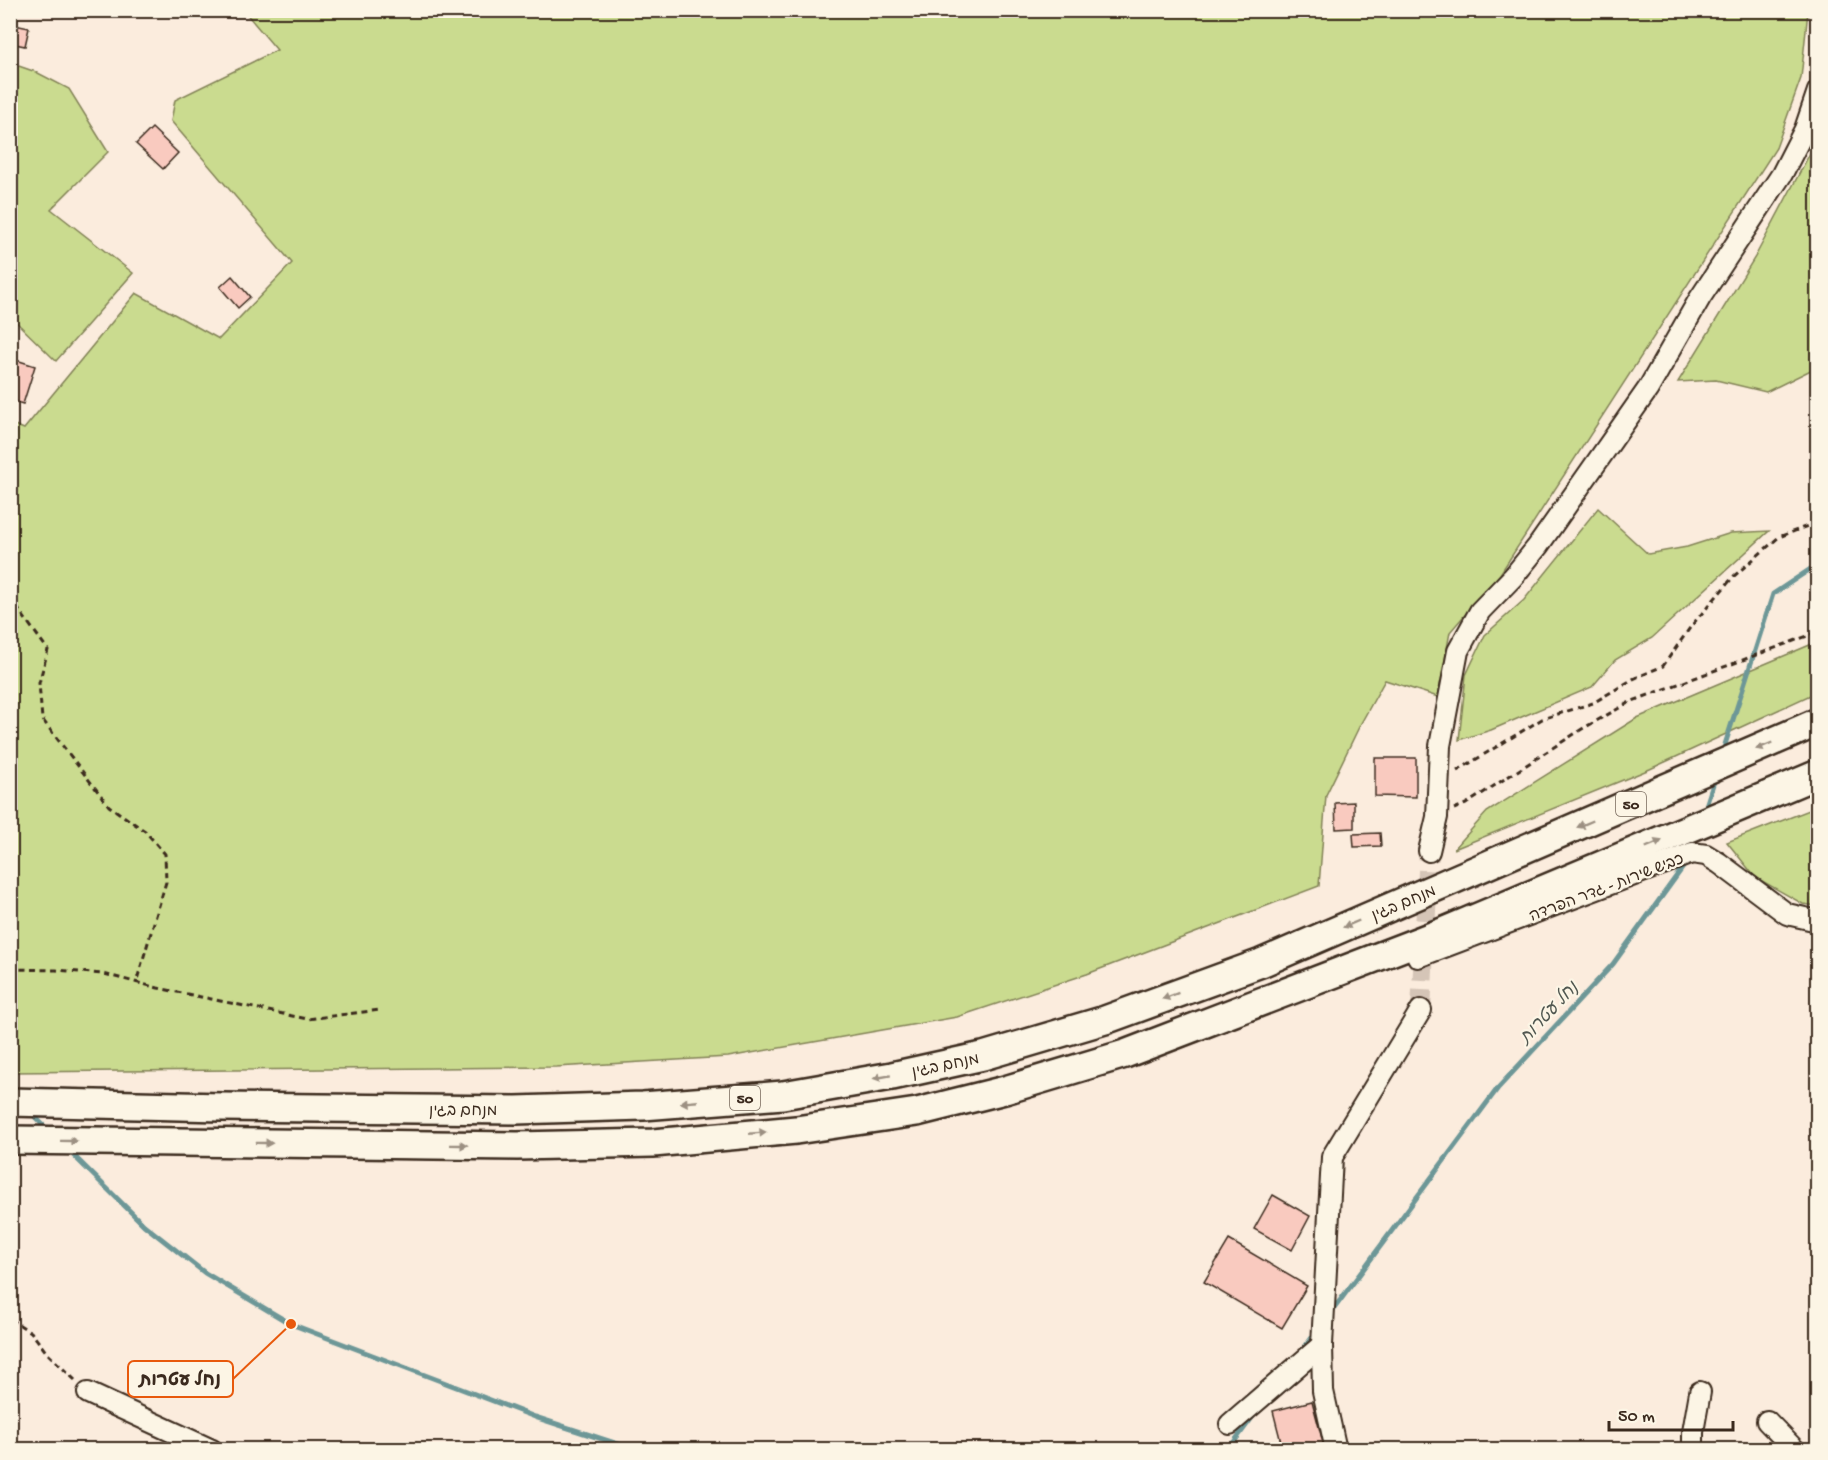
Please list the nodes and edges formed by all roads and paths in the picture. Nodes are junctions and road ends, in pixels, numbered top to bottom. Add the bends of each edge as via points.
1 (1818, 92) edge
2 (1818, 522) edge
3 (10, 598) edge
4 (1818, 632) edge
5 (1818, 722) edge
6 (1810, 779) edge
7 (1438, 782) junction
8 (1437, 817) junction
9 (1429, 851) tunnel mouth
10 (1818, 921) edge
11 (1418, 957) dead end
12 (10, 969) edge
13 (136, 983) junction
14 (380, 1010) dead end
15 (1421, 1010) tunnel mouth
16 (10, 1102) edge
17 (10, 1140) edge
18 (10, 1319) edge
19 (1322, 1345) junction
20 (1700, 1392) dead end
21 (88, 1393) joint
22 (1767, 1421) dead end
23 (1230, 1424) dead end
24 (212, 1449) edge
25 (1336, 1449) edge
26 (1693, 1449) edge
27 (1795, 1449) edge

1 - 7 street via 1782,174 1700,298 1648,389 1538,546 1480,611 1458,651 1440,746
2 - 7 path via 1779,537 1734,576 1663,666 1593,703 1542,719
3 - 13 path via 48,650 39,683 42,719 109,807 145,831 165,854 166,882
4 - 8 path via 1630,702 1466,804
5 -> 16 highway, מנחם בגין / 50 via 1261,963 1105,1020 983,1056 926,1068 783,1095 632,1106 469,1110
17 -> 6 highway, 50 via 517,1146 653,1143 796,1130 918,1112 1125,1054 1445,931
7 - 8 street
8 - 9 street
10 - 11 street, כביש שירות - גדר הפרדה via 1787,914 1719,863 1692,853
12 - 13 path via 104,974
13 - 14 path via 307,1019
15 - 19 street via 1332,1157
18 - 21 path via 31,1332
19 - 23 street
19 - 25 street via 1323,1391
20 - 26 street
21 - 24 street
22 - 27 street

